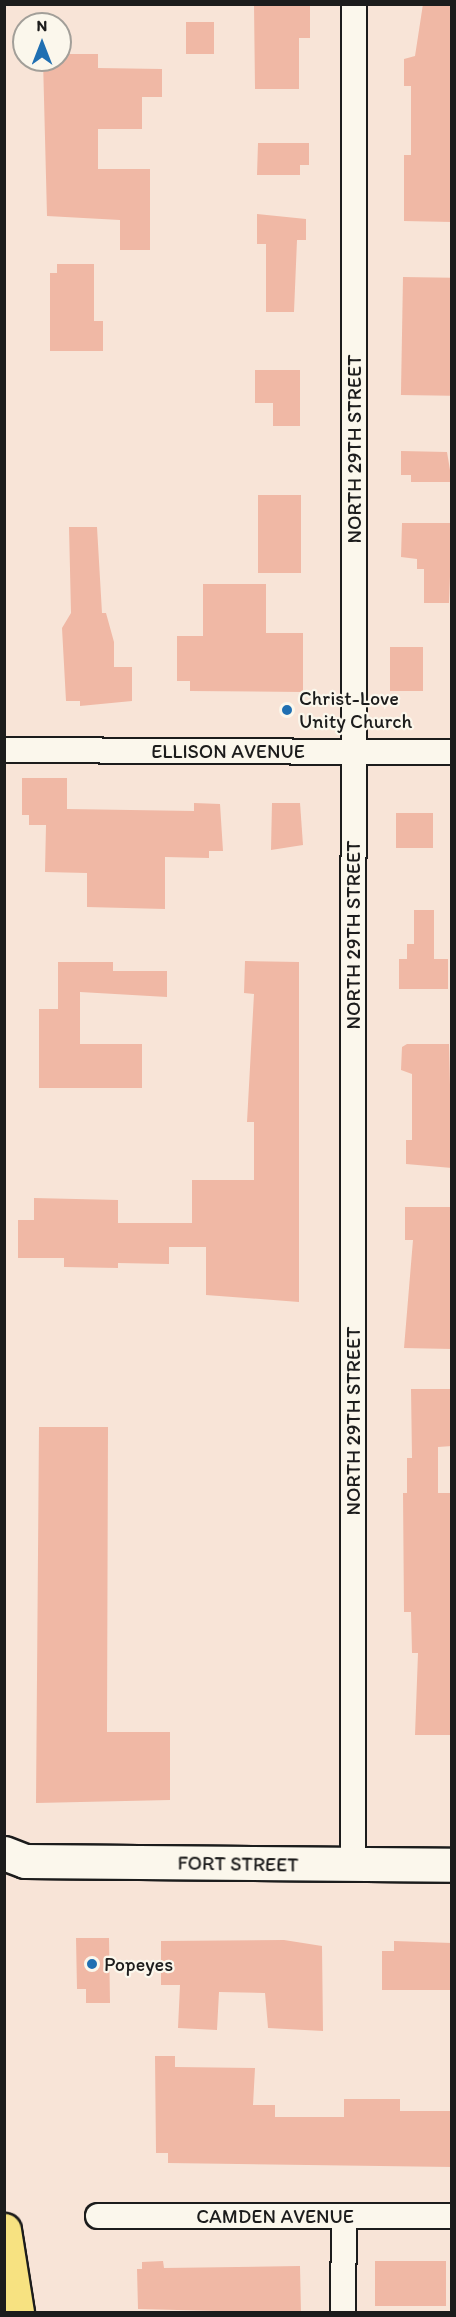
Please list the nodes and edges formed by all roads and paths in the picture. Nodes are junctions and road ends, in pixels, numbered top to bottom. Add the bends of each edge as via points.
1 (354, 4) edge
2 (4, 750) edge
3 (354, 751) junction
4 (452, 752) edge
5 (11, 1863) edge
6 (353, 1865) junction
7 (452, 1865) edge
8 (99, 2216) dead end
9 (344, 2216) junction
10 (452, 2216) edge
11 (4, 2230) edge
12 (17, 2313) edge
13 (343, 2313) edge

1 - 3 street, NORTH 29TH STREET
2 - 3 street, ELLISON AVENUE
3 - 4 street, ELLISON AVENUE
3 - 6 street, NORTH 29TH STREET
5 - 6 street, FORT STREET
6 - 7 street, FORT STREET
8 - 9 street, CAMDEN AVENUE
9 - 10 street, CAMDEN AVENUE
9 - 13 street
11 - 12 highway

